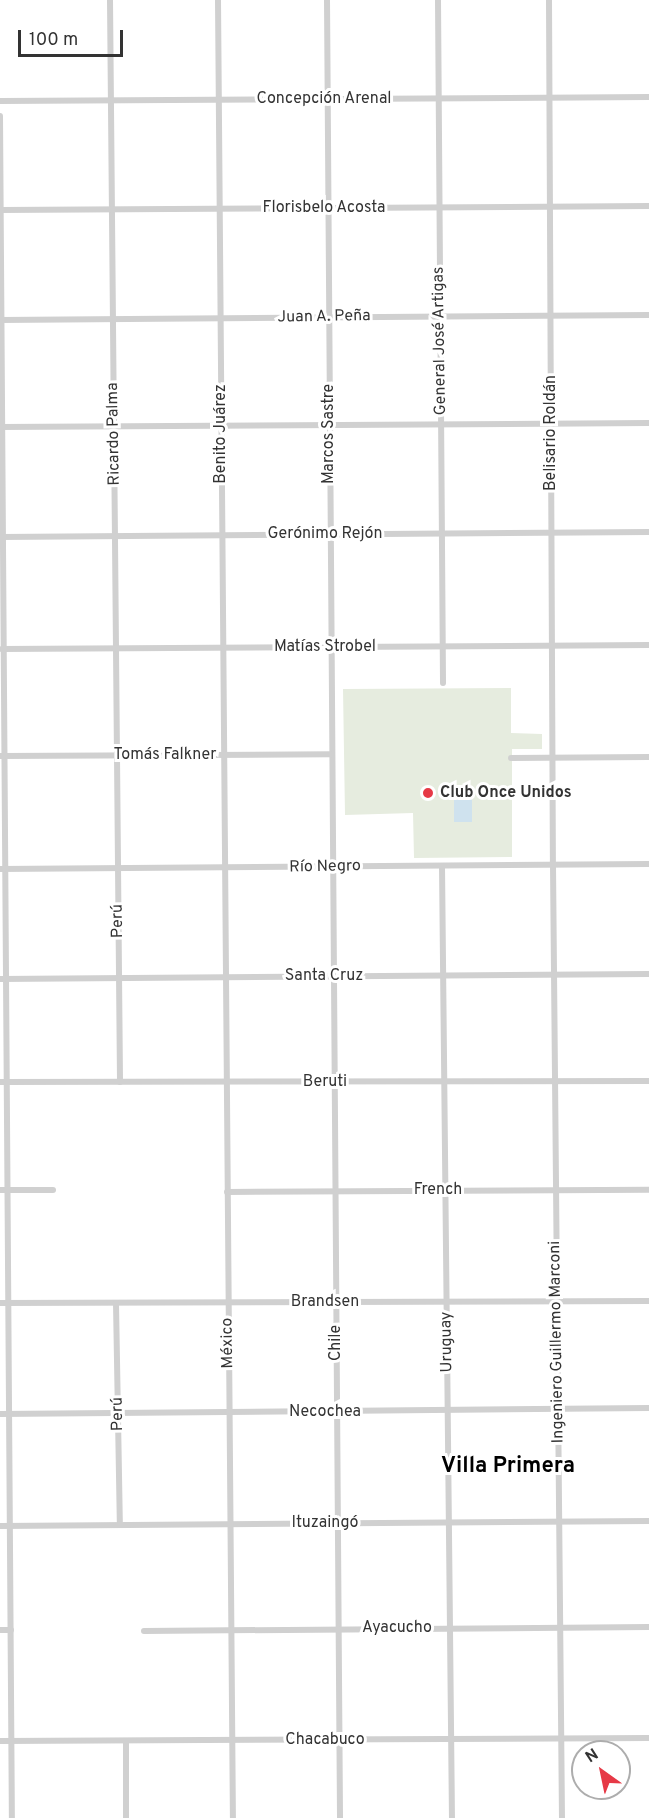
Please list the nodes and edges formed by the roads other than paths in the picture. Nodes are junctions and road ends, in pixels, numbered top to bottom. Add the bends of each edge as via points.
1 (110, 0) edge
2 (218, 0) edge
3 (327, 0) edge
4 (438, 0) edge
5 (549, 0) edge
6 (550, 97) junction
7 (649, 97) edge
8 (438, 98) junction
9 (218, 99) junction
10 (327, 99) junction
11 (111, 100) junction
12 (0, 101) edge
13 (0, 116) edge
14 (550, 206) junction
15 (649, 206) edge
16 (219, 207) junction
17 (439, 207) junction
18 (328, 208) junction
19 (0, 210) edge
20 (112, 210) junction
21 (550, 315) junction
22 (649, 315) edge
23 (440, 316) junction
24 (328, 317) junction
25 (220, 318) junction
26 (113, 319) junction
27 (1, 320) edge
28 (551, 422) junction
29 (649, 423) edge
30 (221, 424) junction
31 (441, 424) junction
32 (329, 425) junction
33 (1, 427) edge
34 (114, 427) junction
35 (551, 531) junction
36 (649, 532) edge
37 (221, 534) junction
38 (330, 534) junction
39 (442, 534) junction
40 (115, 536) junction
41 (1, 537) edge
42 (649, 645) edge
43 (552, 646) junction
44 (331, 647) junction
45 (443, 647) junction
46 (222, 648) junction
47 (2, 649) edge
48 (116, 649) junction
49 (443, 683) dead end
50 (331, 754) junction
51 (223, 755) junction
52 (2, 756) edge
53 (117, 756) junction
54 (552, 756) junction
55 (649, 757) edge
56 (512, 758) dead end
57 (649, 864) edge
58 (553, 865) junction
59 (442, 866) junction
60 (332, 867) junction
61 (224, 868) junction
62 (2, 869) edge
63 (118, 869) junction
64 (649, 974) edge
65 (443, 975) junction
66 (554, 975) junction
67 (333, 976) junction
68 (225, 977) junction
69 (119, 978) junction
70 (3, 979) edge
71 (649, 1081) edge
72 (4, 1082) edge
73 (120, 1082) junction
74 (226, 1082) junction
75 (334, 1082) junction
76 (444, 1082) junction
77 (555, 1082) junction
78 (0, 1190) edge
79 (8, 1190) junction
80 (53, 1190) dead end
81 (445, 1190) junction
82 (556, 1190) junction
83 (649, 1190) edge
84 (335, 1191) junction
85 (227, 1192) junction
86 (557, 1301) junction
87 (649, 1301) edge
88 (228, 1302) junction
89 (336, 1302) junction
90 (447, 1302) junction
91 (0, 1303) edge
92 (9, 1303) junction
93 (116, 1303) junction
94 (649, 1408) edge
95 (558, 1409) junction
96 (229, 1411) junction
97 (448, 1411) junction
98 (337, 1412) junction
99 (118, 1413) junction
100 (0, 1414) edge
101 (9, 1414) junction
102 (649, 1521) edge
103 (449, 1522) junction
104 (230, 1523) junction
105 (559, 1523) junction
106 (338, 1524) junction
107 (0, 1526) edge
108 (10, 1526) junction
109 (120, 1526) junction
110 (560, 1627) junction
111 (649, 1627) edge
112 (450, 1628) junction
113 (339, 1629) junction
114 (0, 1630) edge
115 (11, 1630) junction
116 (231, 1630) junction
117 (144, 1631) dead end
118 (561, 1738) junction
119 (649, 1738) edge
120 (340, 1739) junction
121 (451, 1739) junction
122 (232, 1740) junction
123 (0, 1741) edge
124 (12, 1741) junction
125 (126, 1741) junction
126 (12, 1818) edge
127 (126, 1818) edge
128 (233, 1818) edge
129 (340, 1818) edge
130 (452, 1818) edge
131 (562, 1818) edge

1 - 11 street, Ricardo Palma
2 - 9 street, Benito Juárez
3 - 10 street, Marcos Sastre
4 - 8 street, General José Artigas
5 - 6 street, Belisario Roldán
6 - 7 street, Concepción Arenal
6 - 8 street, Concepción Arenal
6 - 14 street, Belisario Roldán
8 - 10 street, Concepción Arenal
8 - 17 street, General José Artigas
9 - 10 street, Concepción Arenal
9 - 11 street, Concepción Arenal
9 - 16 street, Benito Juárez
10 - 18 street, Marcos Sastre
11 - 12 street, Concepción Arenal
11 - 20 street, Ricardo Palma
13 - 19 street
14 - 15 street, Florisbelo Acosta
14 - 17 street, Florisbelo Acosta
14 - 21 street, Belisario Roldán
16 - 18 street, Florisbelo Acosta
16 - 20 street, Florisbelo Acosta
16 - 25 street, Benito Juárez
17 - 18 street, Florisbelo Acosta
17 - 23 street, General José Artigas
18 - 24 street, Marcos Sastre
19 - 20 street, Florisbelo Acosta
19 - 27 street
20 - 26 street, Ricardo Palma
21 - 22 street, Juan A. Peña
21 - 23 street, Juan A. Peña
21 - 28 street, Belisario Roldán
23 - 24 street, Juan A. Peña
23 - 31 street, General José Artigas
24 - 25 street, Juan A. Peña
24 - 32 street, Marcos Sastre
25 - 26 street, Juan A. Peña
25 - 30 street, Benito Juárez
26 - 27 street, Juan A. Peña
26 - 34 street, Ricardo Palma
27 - 33 street
28 - 29 street
28 - 31 street
28 - 35 street, Belisario Roldán
30 - 32 street
30 - 34 street
30 - 37 street, Benito Juárez
31 - 32 street
31 - 39 street, General José Artigas
32 - 38 street, Marcos Sastre
33 - 34 street
33 - 41 street
34 - 40 street, Ricardo Palma
35 - 36 street, Gerónimo Rejón
35 - 39 street, Gerónimo Rejón
35 - 43 street, Belisario Roldán
37 - 38 street, Gerónimo Rejón
37 - 40 street, Gerónimo Rejón
37 - 46 street, Benito Juárez
38 - 39 street, Gerónimo Rejón
38 - 44 street, Marcos Sastre
39 - 45 street, General José Artigas
40 - 41 street, Gerónimo Rejón
40 - 48 street, Ricardo Palma
41 - 47 street
42 - 43 street, Matías Strobel
43 - 45 street, Matías Strobel
43 - 54 street, Belisario Roldán
44 - 45 street, Matías Strobel
44 - 46 street, Matías Strobel
44 - 50 street, Marcos Sastre
45 - 49 street, General José Artigas
46 - 48 street, Matías Strobel
46 - 51 street, Benito Juárez
47 - 48 street, Matías Strobel
47 - 52 street
48 - 53 street, Ricardo Palma
50 - 51 street, Tomás Falkner
50 - 60 street, Marcos Sastre
51 - 53 street, Tomás Falkner
51 - 61 street, Benito Juárez
52 - 53 street, Tomás Falkner
52 - 62 street
53 - 63 street, Ricardo Palma
54 - 55 street
54 - 56 street
54 - 58 street, Belisario Roldán
57 - 58 street, Río Negro
58 - 59 street, Río Negro
58 - 66 street, Ingeniero Guillermo Marconi
59 - 60 street, Río Negro
59 - 65 street, Uruguay
60 - 61 street, Río Negro
60 - 67 street, Chile
61 - 63 street, Río Negro
61 - 68 street, México
62 - 63 street, Río Negro
62 - 70 street
63 - 69 street, Perú
64 - 66 street, Santa Cruz
65 - 66 street, Santa Cruz
65 - 67 street, Santa Cruz
65 - 76 street, Uruguay
66 - 77 street, Ingeniero Guillermo Marconi
67 - 68 street, Santa Cruz
67 - 75 street, Chile
68 - 69 street, Santa Cruz
68 - 74 street, México
69 - 70 street, Santa Cruz
69 - 73 street, Perú
70 - 72 street
71 - 77 street, Beruti
72 - 73 street, Beruti
72 - 79 street
73 - 74 street, Beruti
74 - 75 street, Beruti
74 - 85 street, México
75 - 76 street, Beruti
75 - 84 street, Chile
76 - 77 street, Beruti
76 - 81 street, Uruguay
77 - 82 street, Ingeniero Guillermo Marconi
78 - 79 street
79 - 80 street
79 - 92 street
81 - 82 street, French
81 - 84 street, French
81 - 90 street, Uruguay
82 - 83 street, French
82 - 86 street, Ingeniero Guillermo Marconi
84 - 85 street, French
84 - 89 street, Chile
85 - 88 street, México
86 - 87 street, Brandsen
86 - 90 street, Brandsen
86 - 95 street, Ingeniero Guillermo Marconi
88 - 89 street, Brandsen
88 - 93 street, Brandsen
88 - 96 street, México
89 - 90 street, Brandsen
89 - 98 street, Chile
90 - 97 street, Uruguay
91 - 92 street, Brandsen
92 - 93 street, Brandsen
92 - 101 street
93 - 99 street, Perú
94 - 95 street, Necochea
95 - 97 street, Necochea
95 - 105 street, Ingeniero Guillermo Marconi
96 - 98 street, Necochea
96 - 99 street, Necochea
96 - 104 street, México
97 - 98 street, Necochea
97 - 103 street, Uruguay
98 - 106 street, Chile
99 - 101 street, Necochea
99 - 109 street, Perú
100 - 101 street, Necochea
101 - 108 street
102 - 105 street, Ituzaingó
103 - 105 street, Ituzaingó
103 - 106 street, Ituzaingó
103 - 112 street, Uruguay
104 - 106 street, Ituzaingó
104 - 109 street, Ituzaingó
104 - 116 street, México
105 - 110 street, Ingeniero Guillermo Marconi
106 - 113 street, Chile
107 - 108 street, Ituzaingó
108 - 109 street, Ituzaingó
108 - 115 street
110 - 111 street, Ayacucho
110 - 112 street, Ayacucho
110 - 118 street, Ingeniero Guillermo Marconi
112 - 113 street, Ayacucho
112 - 121 street, Uruguay
113 - 116 street, Ayacucho
113 - 120 street, Chile
114 - 115 street
115 - 124 street
116 - 117 street, Ayacucho
116 - 122 street, México
118 - 119 street, Chacabuco
118 - 121 street, Chacabuco
118 - 131 street, Ingeniero Guillermo Marconi
120 - 121 street, Chacabuco
120 - 122 street, Chacabuco
120 - 129 street, Chile
121 - 130 street, Uruguay
122 - 125 street, Chacabuco
122 - 128 street, México
123 - 124 street, Chacabuco
124 - 125 street, Chacabuco
124 - 126 street
125 - 127 street

